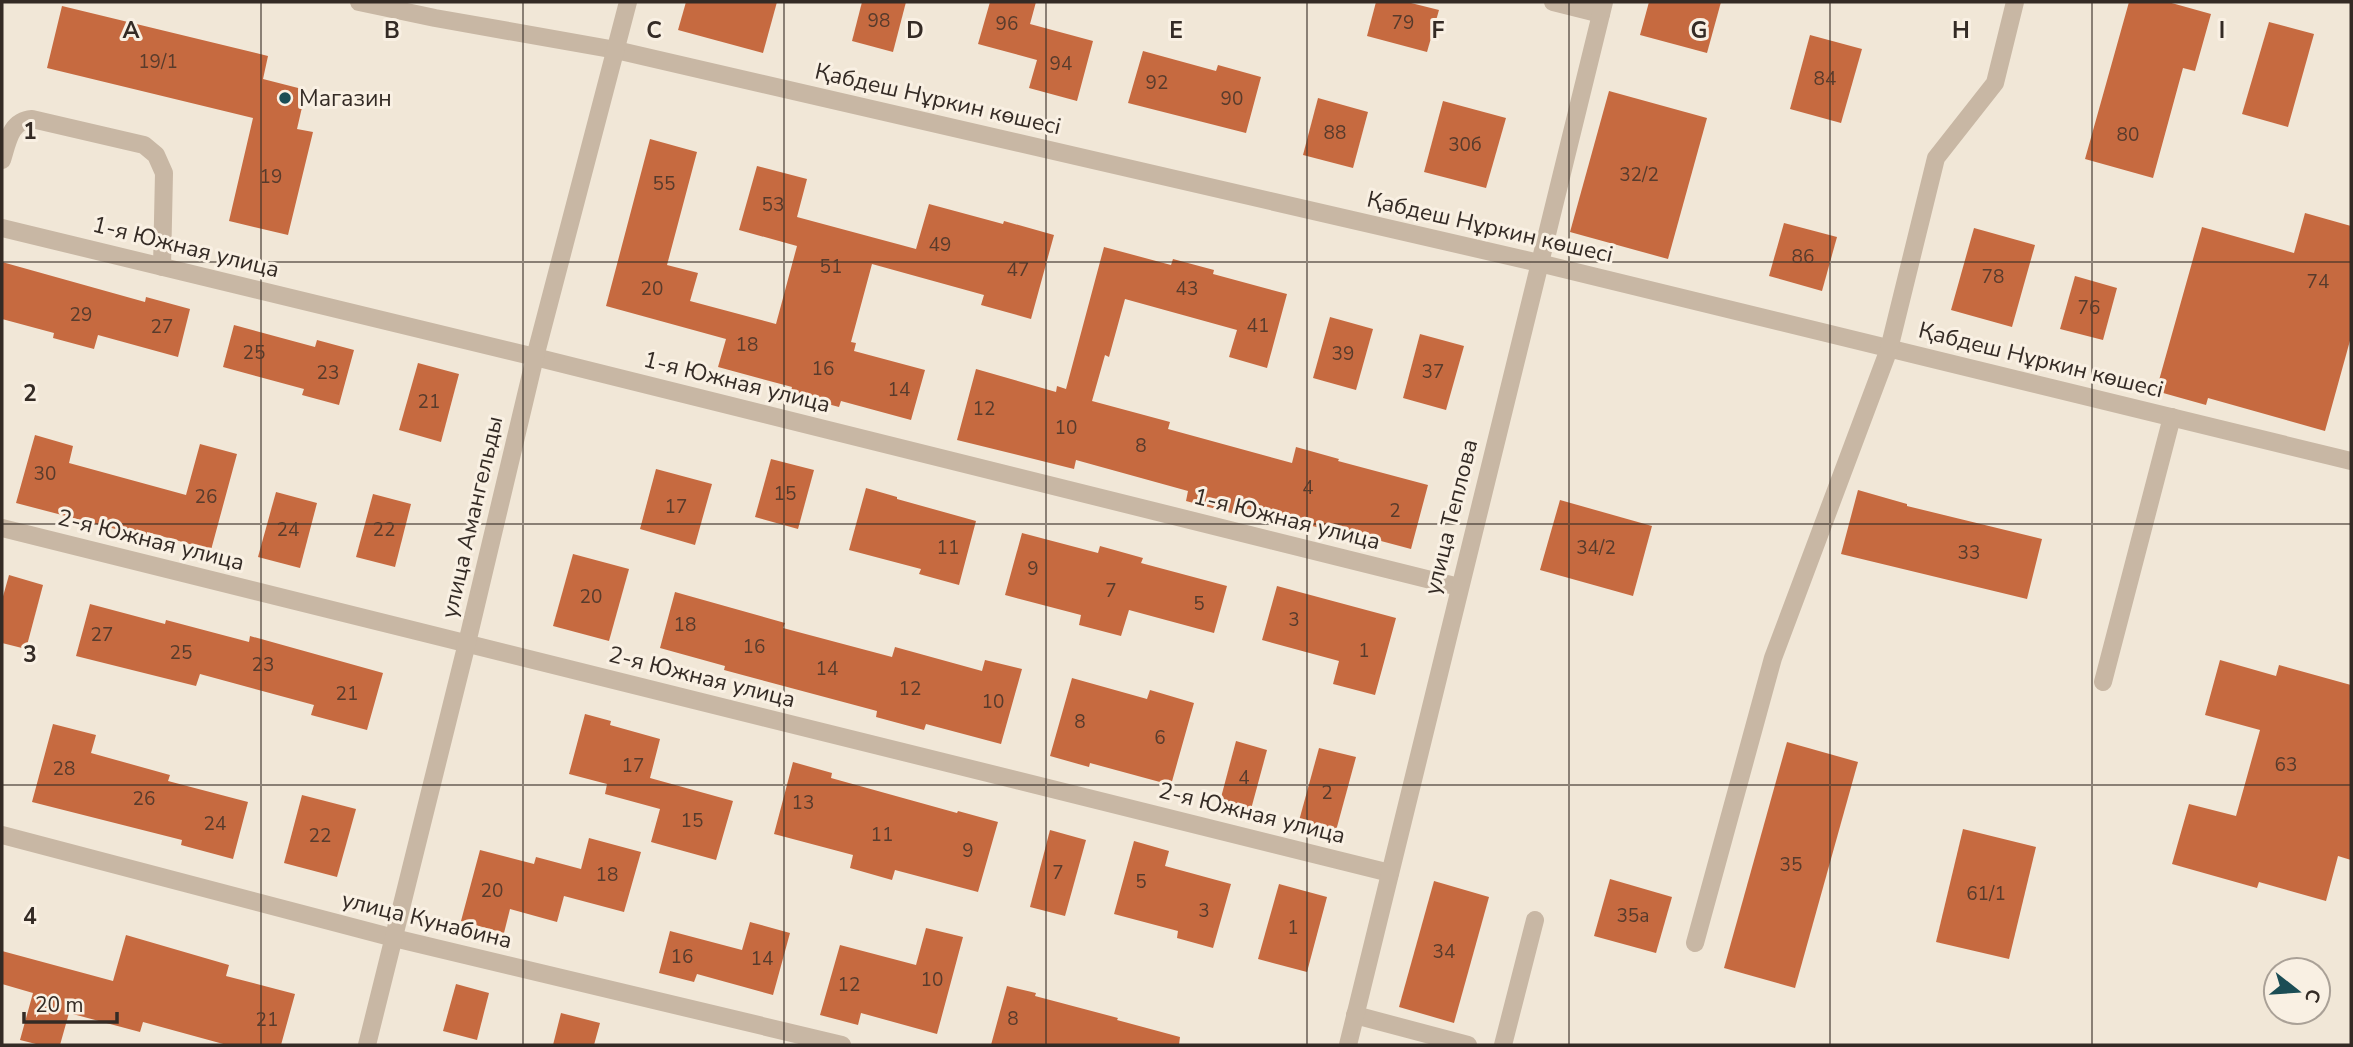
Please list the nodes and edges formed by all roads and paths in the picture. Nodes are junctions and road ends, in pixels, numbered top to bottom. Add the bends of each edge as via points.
1 (628, 2) edge
2 (1553, 2) edge
3 (2015, 2) edge
4 (368, 3) edge
5 (1603, 8) edge
6 (436, 10) edge
7 (616, 50) junction
8 (2, 160) edge
9 (2, 228) edge
10 (1539, 263) junction
11 (162, 267) junction
12 (1889, 349) junction
13 (535, 357) junction
14 (2172, 417) junction
15 (2351, 461) edge
16 (2, 528) edge
17 (1459, 587) junction
18 (467, 643) junction
19 (2103, 682) dead end
20 (2, 835) edge
21 (1390, 873) junction
22 (1535, 920) dead end
23 (394, 938) junction
24 (1695, 943) dead end
25 (1355, 1015) junction
26 (367, 1045) edge
27 (842, 1045) edge
28 (1348, 1045) edge
29 (1468, 1045) edge
30 (1503, 1045) edge

1 - 7 street, улица Амангельды
2 - 5 street
3 - 12 street via 1995,83 1936,158
4 - 6 street, Қабдеш Нұркин көшесі
5 - 10 street, улица Теплова
6 - 7 street, Қабдеш Нұркин көшесі
7 - 10 street, Қабдеш Нұркин көшесі
7 - 13 street, улица Амангельды
8 - 11 street via 11,129 22,120 144,145 156,155 164,173
9 - 11 street, 1-я Южная улица
10 - 12 street, Қабдеш Нұркин көшесі
10 - 17 street, улица Теплова
11 - 13 street, 1-я Южная улица
12 - 14 street, Қабдеш Нұркин көшесі
12 - 24 street via 1773,658
13 - 17 street, 1-я Южная улица
13 - 18 street, улица Амангельды
14 - 15 street, Қабдеш Нұркин көшесі
14 - 19 street
16 - 18 street, 2-я Южная улица
17 - 21 street, улица Теплова
18 - 21 street, 2-я Южная улица
18 - 23 street, улица Амангельды
20 - 23 street, улица Кунабина
21 - 25 street, улица Теплова
22 - 30 street
23 - 26 street, улица Амангельды
23 - 27 street, улица Кунабина
25 - 28 street, улица Теплова
25 - 29 street

